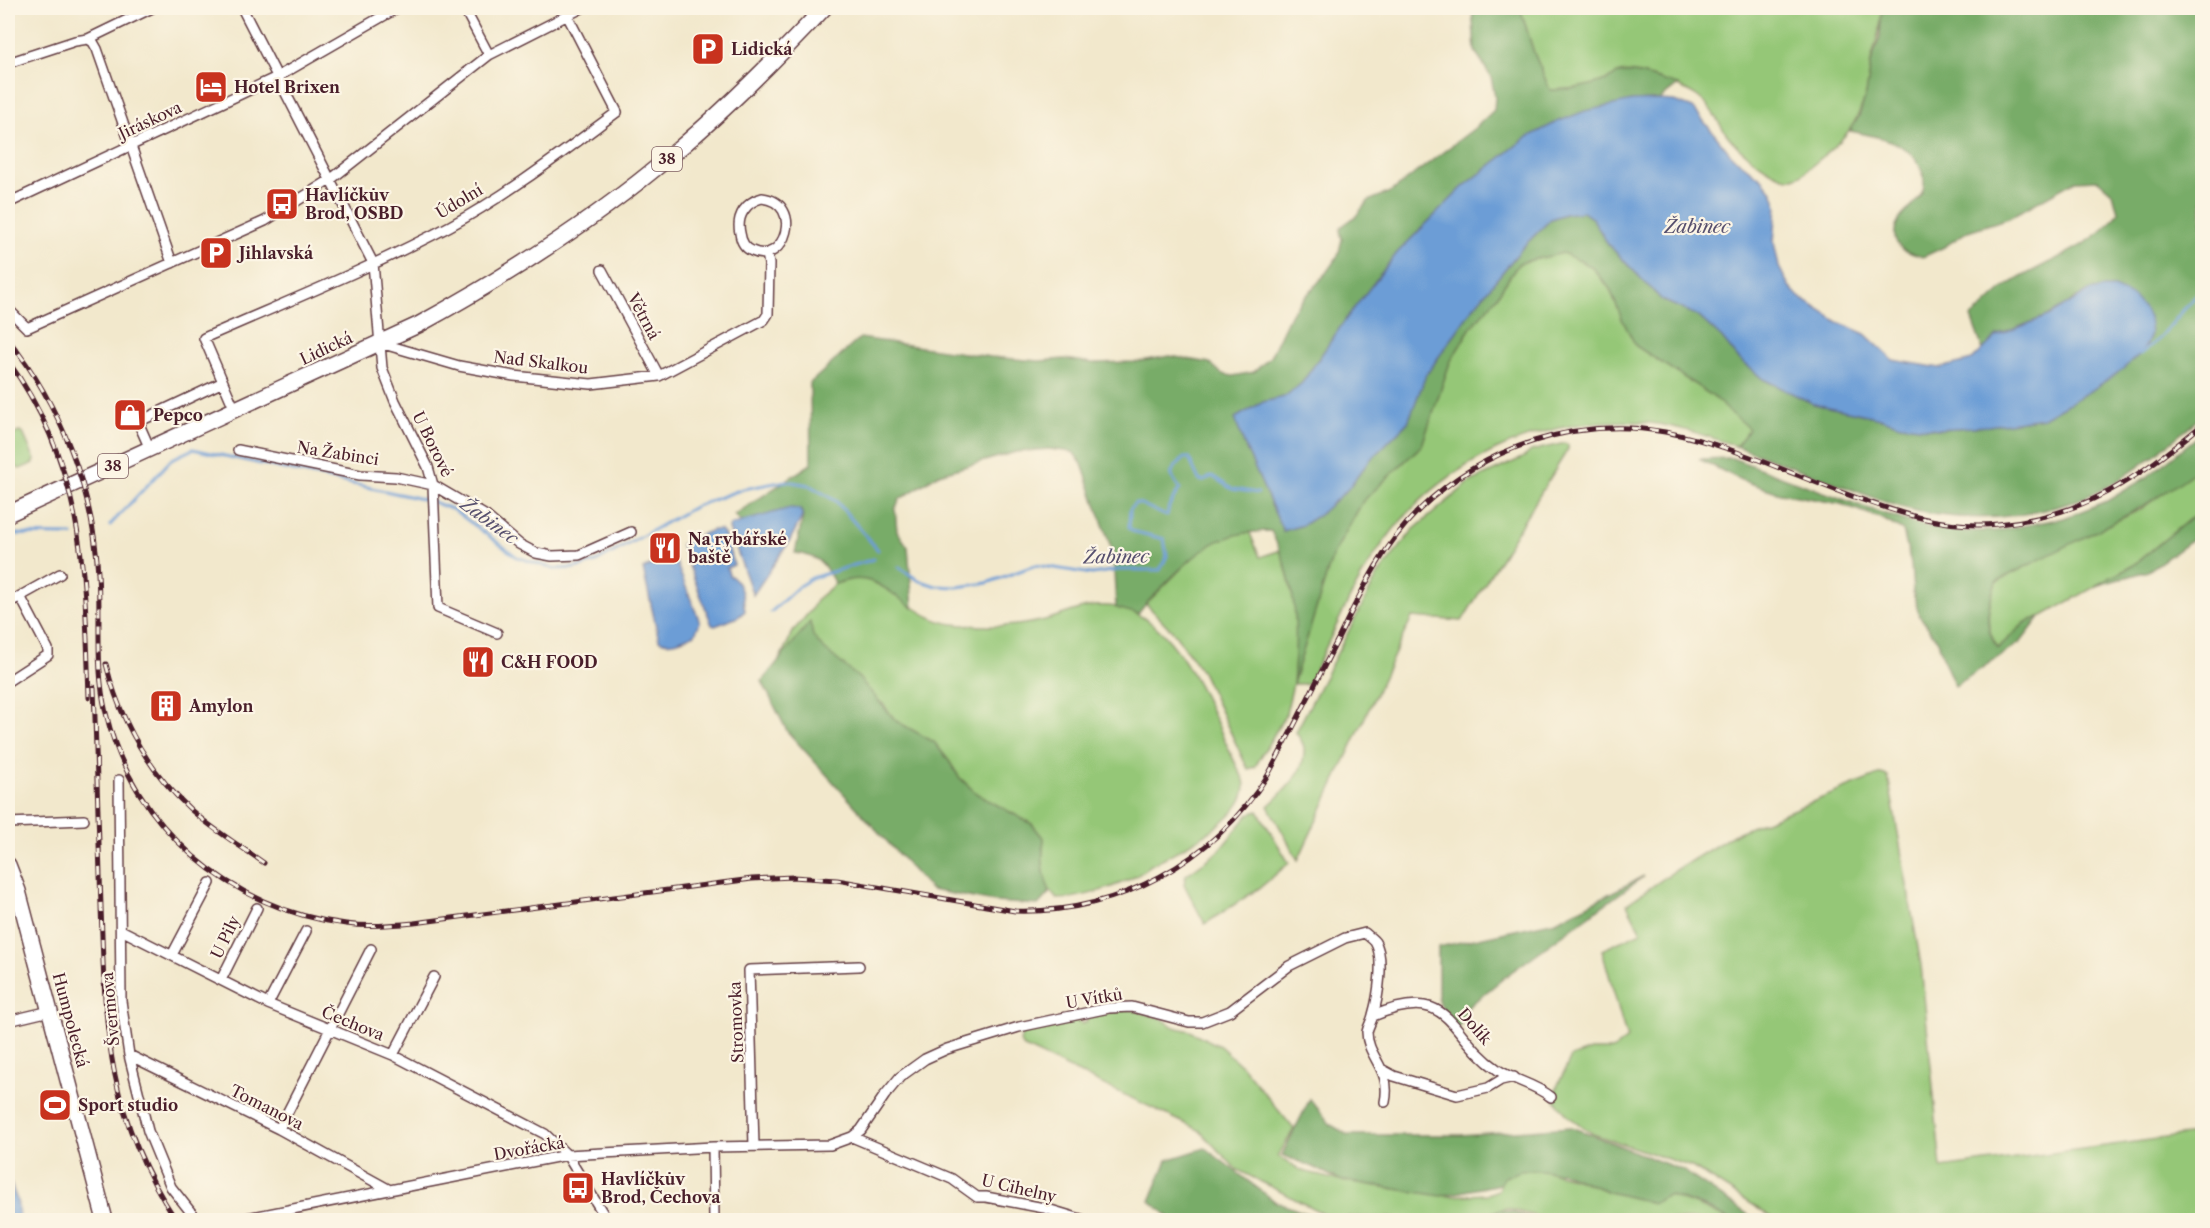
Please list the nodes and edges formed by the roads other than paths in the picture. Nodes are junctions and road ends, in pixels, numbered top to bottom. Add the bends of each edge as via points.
1 (152, 8) edge
2 (242, 8) edge
3 (397, 8) edge
4 (464, 8) edge
5 (582, 8) edge
6 (824, 8) edge
7 (567, 15) junction
8 (88, 39) junction
9 (489, 55) junction
10 (8, 63) edge
11 (277, 77) junction
12 (131, 146) junction
13 (330, 180) junction
14 (8, 203) edge
15 (767, 254) junction
16 (172, 263) junction
17 (373, 264) junction
18 (602, 270) dead end
19 (8, 309) edge
20 (380, 343) junction
21 (659, 376) junction
22 (223, 382) junction
23 (235, 410) junction
24 (150, 449) junction
25 (238, 450) dead end
26 (433, 485) junction
27 (8, 514) edge
28 (631, 532) dead end
29 (60, 573) dead end
30 (20, 596) junction
31 (8, 603) edge
32 (497, 633) dead end
33 (8, 681) edge
34 (119, 780) dead end
35 (84, 820) dead end
36 (8, 823) edge
37 (8, 865) edge
38 (210, 883) dead end
39 (257, 908) dead end
40 (121, 930) junction
41 (306, 931) dead end
42 (371, 949) dead end
43 (172, 955) junction
44 (860, 966) dead end
45 (434, 977) dead end
46 (221, 980) junction
47 (268, 1004) junction
48 (50, 1011) junction
49 (1373, 1016) junction
50 (8, 1021) edge
51 (330, 1031) junction
52 (129, 1055) junction
53 (393, 1055) junction
54 (1383, 1070) junction
55 (1516, 1077) junction
56 (1551, 1097) dead end
57 (1385, 1102) dead end
58 (279, 1129) junction
59 (852, 1137) junction
60 (830, 1145) joint
61 (754, 1146) junction
62 (713, 1147) junction
63 (567, 1155) junction
64 (388, 1190) junction
65 (105, 1221) edge
66 (196, 1221) edge
67 (237, 1221) edge
68 (607, 1221) edge
69 (714, 1221) edge
70 (1084, 1221) edge

1 - 8 street
2 - 11 street
3 - 11 street, Jiráskova
4 - 9 street
5 - 7 street
6 - 20 main road, Lidická / 38 via 718,115 592,218 489,285
7 - 9 street
7 - 17 street, Údolní via 617,112 532,174 461,219
8 - 10 street
8 - 12 street via 97,49
9 - 13 street
11 - 12 street, Jiráskova
11 - 13 street
12 - 14 street, Jiráskova
12 - 16 street
13 - 16 street via 258,225
13 - 17 street
15 - 15 street via 747,248 739,226 743,210 762,198 777,202 787,222 783,240
15 - 21 street, Nad Skalkou via 768,314 764,320
16 - 19 street via 27,328
17 - 20 street, U Borové
17 - 22 street, Údolní via 204,338
18 - 21 street, Větrná
20 - 21 street, Nad Skalkou via 459,366 514,376 591,384
20 - 23 main road, Lidická / 38
20 - 26 street, U Borové via 382,368
22 - 23 street
22 - 24 street via 138,422
23 - 24 main road, Lidická / 38
24 - 27 main road, Lidická / 38
25 - 26 street, Na Žabinci via 360,475
26 - 28 street, U Borové via 486,516 536,553 579,555
26 - 32 street via 438,608
29 - 30 street
30 - 31 street
30 - 33 street via 48,655
34 - 40 street, Švermova
35 - 36 street
37 - 48 main road, Humpolecká
38 - 43 street
39 - 46 street, U Pily
40 - 43 street, Čechova
40 - 52 street, Švermova via 121,1001
41 - 47 street
42 - 51 street
43 - 46 street, Čechova
44 - 61 street, Stromovka via 749,970
45 - 53 street
46 - 47 street, Čechova
47 - 51 street, Čechova
48 - 50 street
48 - 65 main road, Humpolecká
49 - 54 street via 1368,1041
49 - 55 street, Dolík via 1398,1007 1429,1006 1445,1014 1478,1054 1500,1071
49 - 59 street, U Vítků via 1381,966 1376,942 1365,933 1345,938 1289,966 1230,1011 1202,1022 1132,1007 1109,1008 1001,1032 947,1049 900,1077
51 - 53 street, Čechova
51 - 58 street
52 - 58 street, Tomanova
52 - 66 street, Švermova via 148,1131 171,1187
53 - 63 street, Čechova via 545,1134
54 - 55 street via 1457,1095
54 - 57 street
55 - 56 street, Dolík
58 - 64 street, Tomanova
59 - 60 street, U Vítků
59 - 70 street, U Cihelny via 952,1179 977,1197 1044,1208
60 - 61 street, Dvořácká
61 - 62 street, Dvořácká
62 - 63 street, Dvořácká
62 - 69 street
63 - 64 street, Dvořácká
63 - 68 street, Čechova
64 - 67 street, Dvořácká

